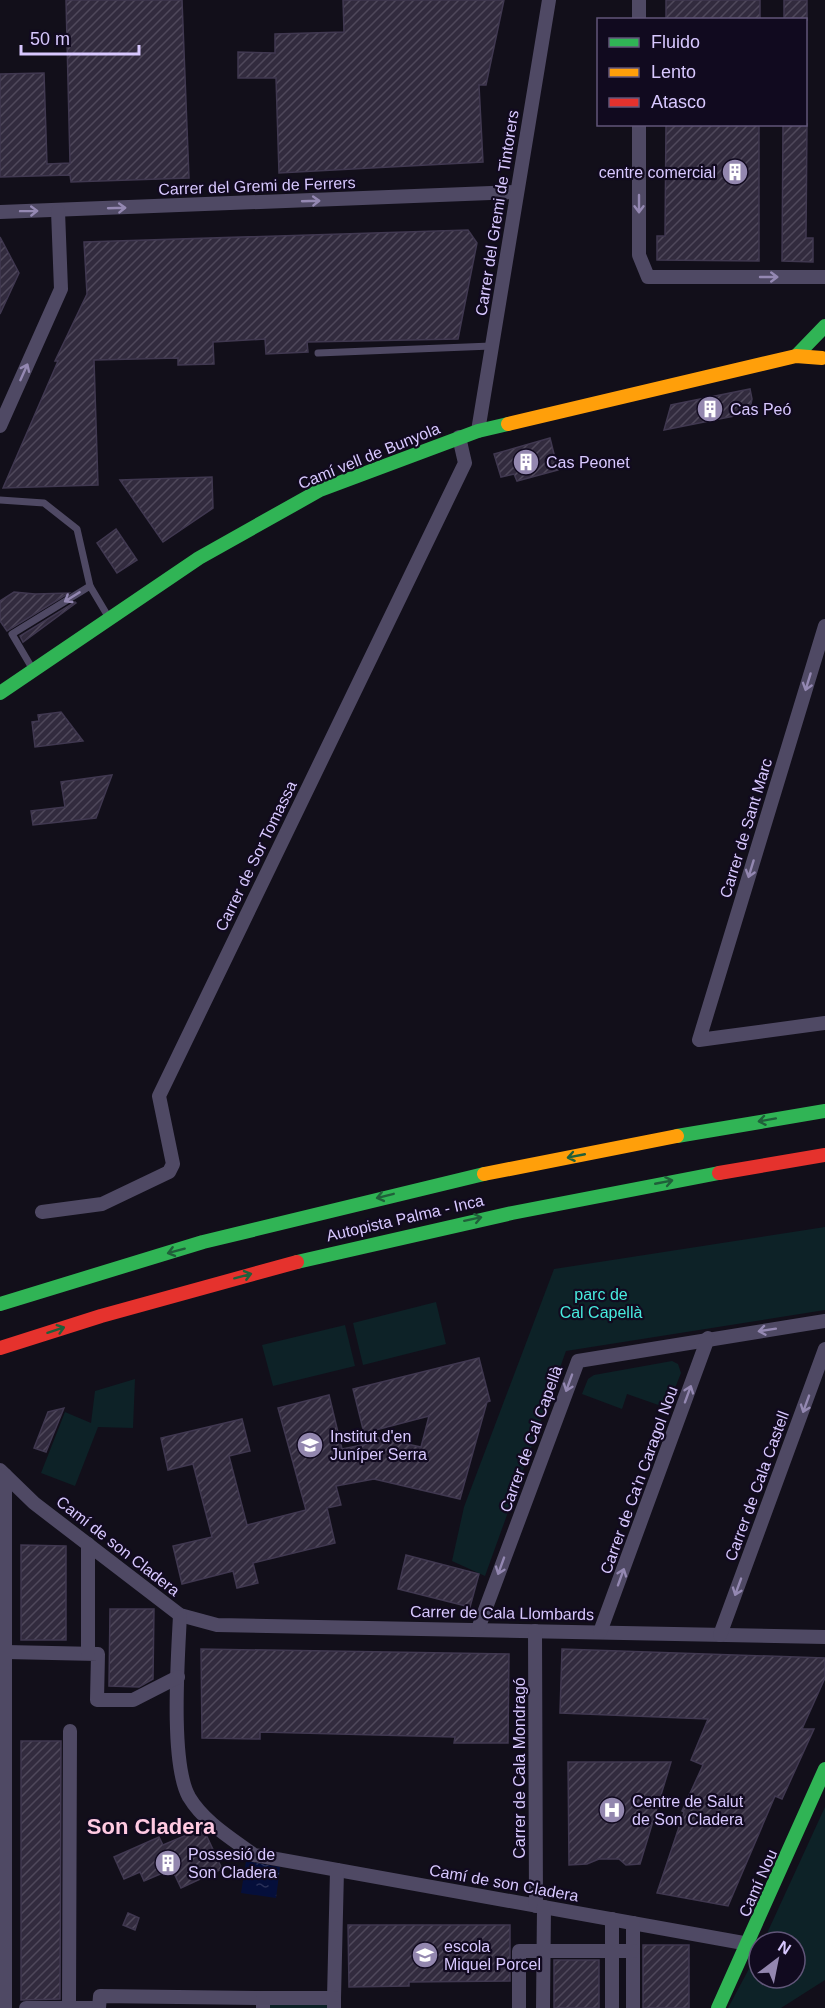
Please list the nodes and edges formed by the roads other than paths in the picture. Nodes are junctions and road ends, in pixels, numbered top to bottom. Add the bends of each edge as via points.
1 (549, 0) edge
2 (639, 0) edge
3 (639, 18) edge
4 (639, 126) edge
5 (516, 192) junction
6 (58, 211) junction
7 (0, 212) edge
8 (825, 277) edge
9 (822, 328) edge
10 (491, 346) junction
11 (318, 352) dead end
12 (796, 356) junction
13 (823, 359) edge
14 (0, 426) edge
15 (478, 431) junction
16 (459, 437) junction
17 (0, 500) edge
18 (90, 586) junction
19 (109, 618) junction
20 (825, 626) edge
21 (33, 670) junction
22 (0, 693) edge
23 (824, 1019) edge
24 (825, 1111) edge
25 (825, 1155) edge
26 (42, 1212) dead end
27 (0, 1304) edge
28 (825, 1321) edge
29 (708, 1338) junction
30 (0, 1348) edge
31 (825, 1348) edge
32 (3, 1472) edge
33 (88, 1544) junction
34 (180, 1615) junction
35 (478, 1629) junction
36 (535, 1631) junction
37 (600, 1632) junction
38 (720, 1635) junction
39 (825, 1637) edge
40 (6, 1652) junction
41 (88, 1653) junction
42 (178, 1677) junction
43 (70, 1731) dead end
44 (825, 1769) edge
45 (337, 1870) junction
46 (540, 1907) junction
47 (612, 1920) junction
48 (633, 1923) junction
49 (755, 1930) edge
50 (747, 1944) edge
51 (747, 1948) edge
52 (543, 1951) junction
53 (633, 1951) junction
54 (612, 1952) junction
55 (179, 2002) edge
56 (263, 2003) edge
57 (334, 2003) edge
58 (69, 2007) edge
59 (5, 2008) edge
60 (26, 2008) edge
61 (99, 2008) edge
62 (519, 2008) edge
63 (543, 2008) edge
64 (612, 2008) edge
65 (633, 2008) edge
66 (718, 2008) edge

1 - 5 street, Carrer del Gremi de Tintorers
2 - 3 street
4 -> 8 street via 639,255 648,277
6 -> 5 street, Carrer del Gremi de Ferrers
5 - 10 street, Carrer del Gremi de Tintorers
7 -> 6 street, Carrer del Gremi de Ferrers
14 -> 6 street via 61,289
9 - 12 main road
9 - 13 main road via 816,348
10 - 11 lane
10 - 15 street, Carrer del Gremi de Tintorers
12 - 13 main road
12 - 15 main road, Camí vell de Bunyola
15 - 16 main road, Camí vell de Bunyola
16 - 19 main road, Camí vell de Bunyola via 320,490 199,558
16 - 26 street, Carrer de Sor Tomassa via 465,463 159,1096 173,1164 170,1173 102,1204
17 - 18 lane via 44,503 77,529
18 - 19 lane
18 -> 21 lane via 12,634
19 - 21 main road, Camí vell de Bunyola
20 -> 23 street, Carrer de Sant Marc via 699,1040
21 - 22 main road, Camí vell de Bunyola
24 -> 27 main road, Autopista Palma - Inca via 391,1194 167,1253
30 -> 25 main road, Autopista Palma - Inca via 131,1306 388,1238 550,1203
28 -> 29 street, Carrer de Cal Capellà
29 -> 35 street, Carrer de Cal Capellà via 578,1361
37 -> 29 street, Carrer de Ca'n Caragol Nou
31 -> 38 street, Carrer de Cala Castell
32 - 33 street, Camí de son Cladera via 34,1503
32 - 40 street
33 - 34 street, Camí de son Cladera
33 - 41 street
34 - 35 street, Carrer de Cala Llombards via 217,1625
34 - 42 street, Camí de son Cladera
35 - 36 street, Carrer de Cala Llombards
36 - 37 street, Carrer de Cala Llombards
36 - 46 street, Carrer de Cala Mondragó
37 - 38 street, Carrer de Cala Llombards
38 - 39 street, Carrer de Cala Llombards
40 - 41 street
40 - 59 street
41 - 42 street via 98,1654 97,1700 133,1700
42 - 45 street, Camí de son Cladera via 181,1766 187,1791 213,1825 254,1855
43 - 58 street
44 - 49 main road, Camí Nou
45 - 46 street, Camí de son Cladera
45 - 57 street
46 - 47 street, Camí de son Cladera
46 - 52 street, Carrer de Cala Mondragó
47 - 48 street, Camí de son Cladera
47 - 54 street
48 - 50 street, Camí de son Cladera
48 - 53 street
51 - 66 main road, Camí Nou
52 - 54 street
52 - 62 street via 519,1951
52 - 63 street, Carrer de Cala Mondragó
53 - 54 street
53 - 65 street
54 - 64 street
55 - 56 street
55 - 61 street via 100,1996
56 - 57 street
58 - 60 street
58 - 61 street

